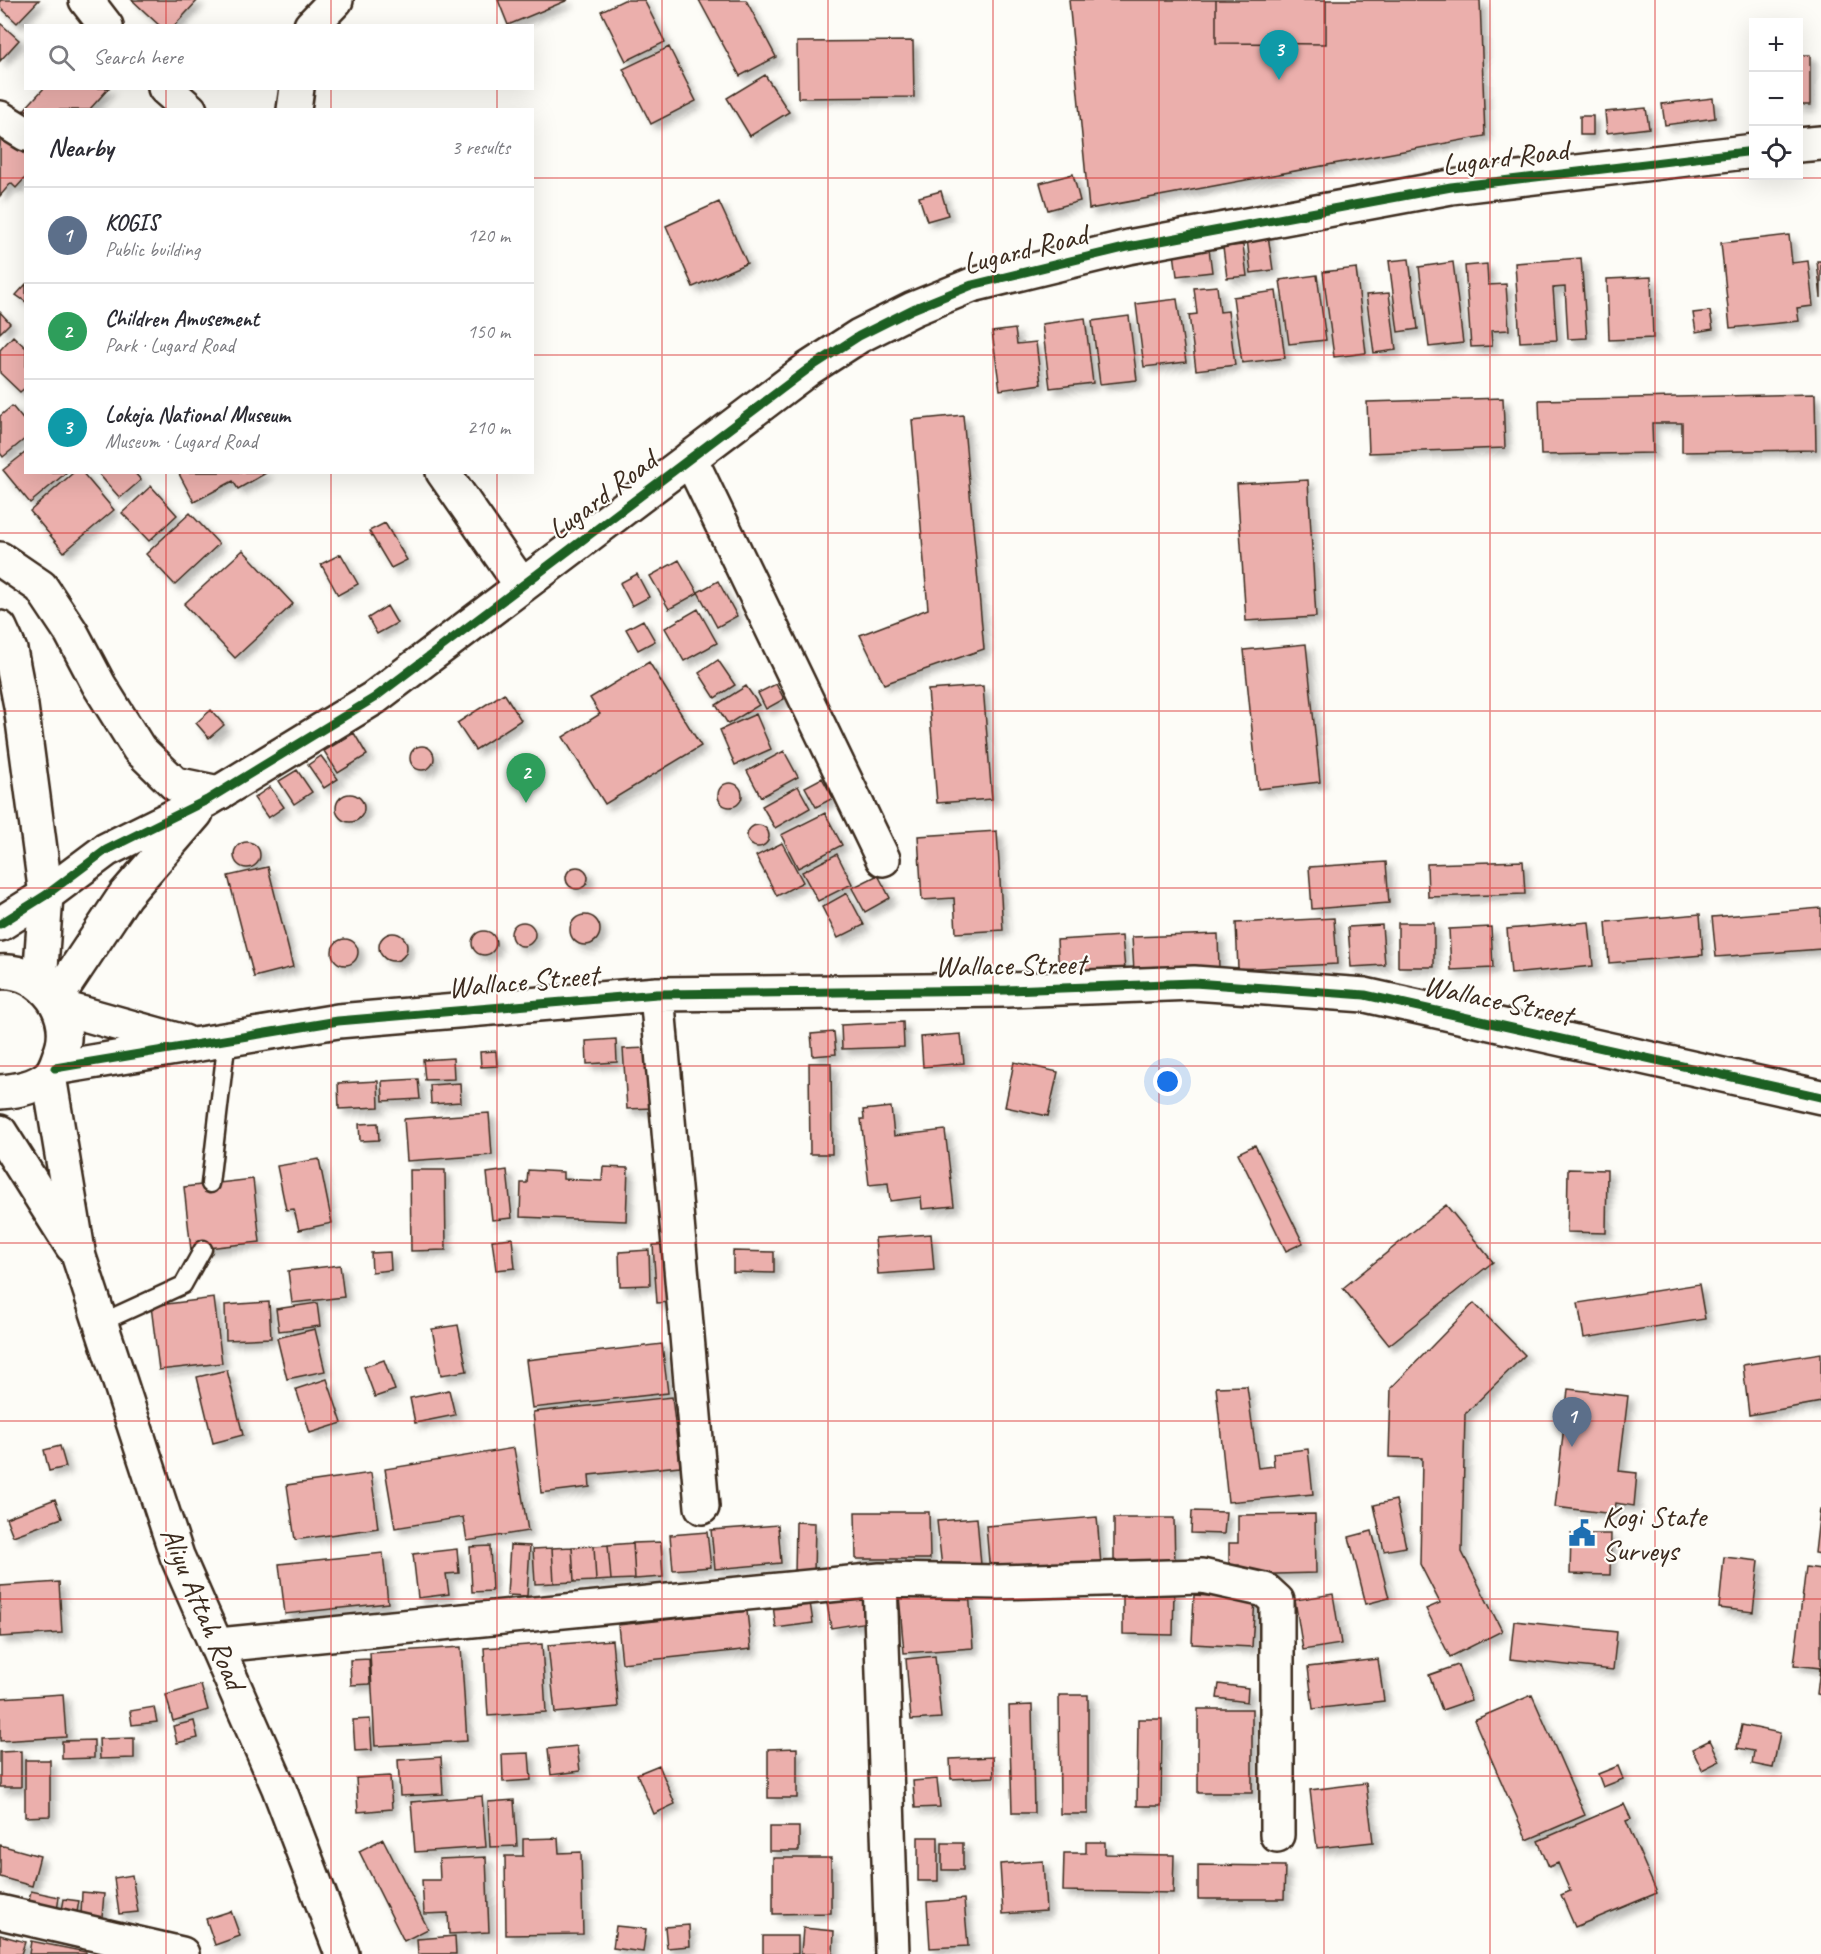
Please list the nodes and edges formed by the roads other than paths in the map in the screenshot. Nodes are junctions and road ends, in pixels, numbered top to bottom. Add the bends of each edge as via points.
1 (87, 0) edge
2 (336, 0) edge
3 (105, 24) edge
4 (313, 24) edge
5 (167, 90) edge
6 (297, 90) edge
7 (188, 108) edge
8 (294, 108) edge
9 (0, 118) edge
10 (24, 133) edge
11 (1821, 143) edge
12 (1803, 145) edge
13 (1749, 152) edge
14 (690, 458) junction
15 (444, 474) edge
16 (0, 559) edge
17 (522, 585) junction
18 (0, 628) edge
19 (213, 796) junction
20 (883, 859) dead end
21 (46, 895) junction
22 (0, 924) edge
23 (0, 972) edge
24 (657, 994) junction
25 (51, 996) junction
26 (227, 1038) junction
27 (191, 1044) junction
28 (52, 1072) junction
29 (0, 1092) edge
30 (1821, 1096) edge
31 (0, 1132) edge
32 (210, 1184) dead end
33 (203, 1250) dead end
34 (79, 1257) junction
35 (100, 1323) junction
36 (702, 1507) dead end
37 (880, 1580) junction
38 (219, 1645) junction
39 (1277, 1835) dead end
40 (0, 1912) edge
41 (182, 1954) edge
42 (342, 1954) edge
43 (892, 1954) edge

1 - 3 street
2 - 4 street
5 - 7 street
6 - 8 street
9 - 10 street
11 - 12 street
13 - 14 street, Lugard Road via 1451,187 1128,247 972,285 859,336 808,369
14 - 17 street, Lugard Road
14 - 20 street
15 - 17 street
16 - 19 street via 41,587 139,749 175,784
17 - 19 street, Lugard Road via 374,698
18 - 21 street via 10,650 21,706
19 - 21 street via 106,850
19 - 25 street via 124,895
21 - 22 street
21 - 25 street
23 - 25 street via 26,975
24 - 26 street, Wallace Street via 338,1021
24 - 30 street, Wallace Street via 1007,990 1194,983 1365,995
24 - 36 street
25 - 27 street
25 - 28 street via 64,1038
26 - 27 street, Wallace Street
26 - 32 lane
27 - 28 street, Wallace Street
28 - 29 street, Wallace Street via 28,1087
28 - 34 street
31 - 34 street
33 - 35 lane via 183,1285
34 - 35 street, Aliyu Attah Road
35 - 38 street, Aliyu Attah Road via 177,1556
37 - 38 street
37 - 39 street via 998,1582 1202,1576 1265,1590 1277,1601
37 - 43 street
38 - 42 street, Aliyu Attah Road
40 - 41 street

